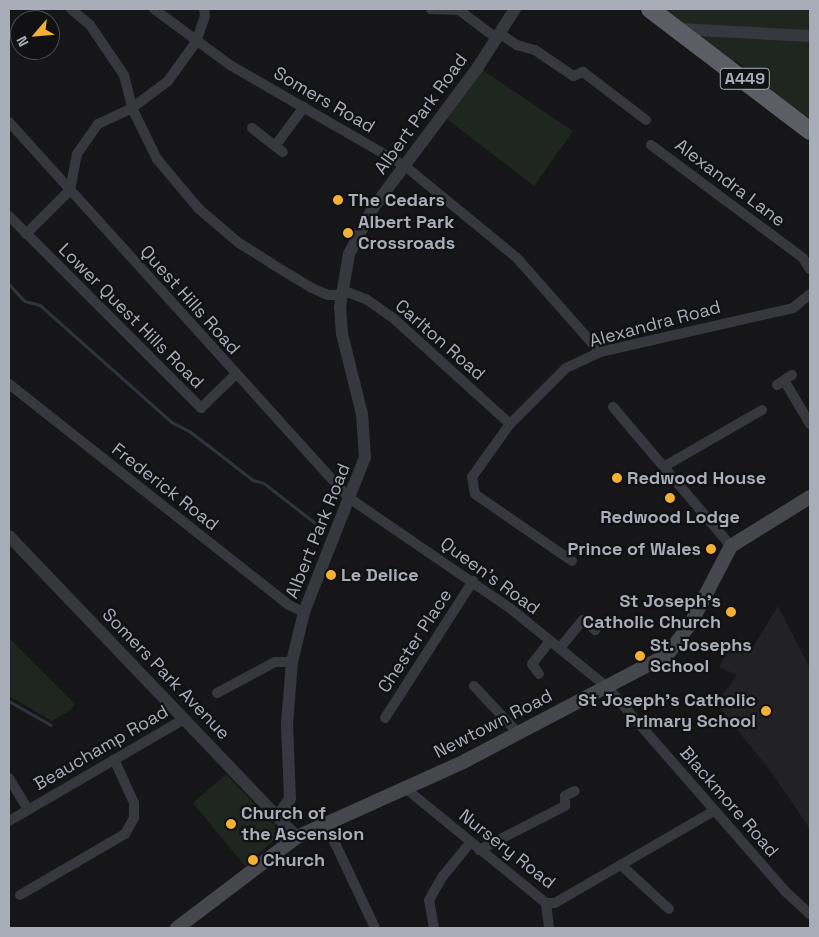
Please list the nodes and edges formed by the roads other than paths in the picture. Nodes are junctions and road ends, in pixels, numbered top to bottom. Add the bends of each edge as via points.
1 (71, 9) edge
2 (154, 9) edge
3 (204, 9) edge
4 (430, 9) edge
5 (515, 9) edge
6 (650, 9) edge
7 (678, 29) junction
8 (497, 36) junction
9 (810, 36) edge
10 (196, 42) junction
11 (304, 107) junction
12 (132, 108) junction
13 (646, 120) dead end
14 (9, 122) edge
15 (252, 128) dead end
16 (810, 132) edge
17 (651, 145) dead end
18 (405, 166) junction
19 (70, 190) junction
20 (9, 216) edge
21 (26, 234) junction
22 (810, 269) edge
23 (342, 293) junction
24 (810, 294) edge
25 (600, 352) junction
26 (236, 374) junction
27 (784, 380) dead end
28 (9, 384) edge
29 (613, 406) dead end
30 (762, 410) dead end
31 (510, 424) junction
32 (810, 424) edge
33 (665, 466) junction
34 (810, 497) edge
35 (349, 498) junction
36 (9, 536) edge
37 (731, 546) junction
38 (570, 556) dead end
39 (473, 581) junction
40 (304, 612) junction
41 (595, 630) dead end
42 (550, 641) junction
43 (560, 648) junction
44 (292, 662) junction
45 (539, 674) dead end
46 (474, 686) dead end
47 (607, 687) junction
48 (216, 693) dead end
49 (385, 718) dead end
50 (184, 719) junction
51 (518, 733) junction
52 (114, 759) junction
53 (9, 778) edge
54 (405, 788) junction
55 (575, 791) dead end
56 (28, 810) junction
57 (714, 812) junction
58 (278, 816) junction
59 (9, 821) edge
60 (325, 822) junction
61 (297, 837) junction
62 (470, 843) junction
63 (479, 850) junction
64 (621, 865) junction
65 (20, 895) dead end
66 (546, 904) junction
67 (669, 909) dead end
68 (810, 914) edge
69 (177, 928) edge
70 (375, 928) edge
71 (434, 928) edge
72 (549, 928) edge

1 - 12 street, Carlton Road via 90,25 124,75
2 - 10 street, Somers Road
3 - 10 street via 205,16
4 - 8 street via 459,10
5 - 8 street, Albert Park Road
6 - 7 highway, A449
7 - 9 street
7 - 16 highway, A449
8 - 13 street via 535,50 573,76 583,72
8 - 18 street, Albert Park Road
10 - 11 street, Somers Road
10 - 12 street via 168,81
11 - 15 street via 279,149
11 - 18 street, Somers Road
12 - 19 street via 98,124 77,154
12 - 23 street, Carlton Road via 157,159 199,209 238,243 312,288 328,295
14 - 19 street, Quest Hills Road
17 - 22 street, Alexandra Lane via 803,258
18 - 23 street, Albert Park Road via 373,208 357,236 349,254
18 - 25 street, Somers Road via 517,258
19 - 21 street
19 - 26 street, Quest Hills Road
20 - 21 street, Lower Quest Hills Road
21 - 26 street, Lower Quest Hills Road via 201,408
23 - 31 street, Carlton Road via 366,299 392,317
23 - 35 street, Albert Park Road via 342,334 358,394 365,439 361,475
24 - 25 street, Alexandra Road via 793,308
25 - 31 street, Alexandra Road via 566,368
26 - 35 street, Quest Hills Road
27 - 32 street
28 - 40 street, Frederick Road via 282,599
29 - 33 street
30 - 33 street
31 - 38 street, Alexandra Road via 472,477 475,494
33 - 37 street
34 - 37 main road, Newtown Road
35 - 39 street, Queen's Road
35 - 40 street, Albert Park Road
36 - 50 street, Somers Park Avenue
37 - 47 main road, Newtown Road via 677,645 667,655
39 - 42 street, Queen's Road
39 - 49 street, Chester Place
40 - 44 street, Albert Park Road
41 - 43 street via 583,620
42 - 43 street, Queen's Road
42 - 45 street via 528,661
43 - 47 street, Queen's Road
44 - 48 street via 275,662 233,689
44 - 58 street, Albert Park Road via 287,724 290,799
46 - 51 street
47 - 51 main road, Newtown Road
47 - 57 street, Blackmore Road
50 - 52 street, Beauchamp Road
50 - 58 street, Somers Park Avenue
51 - 54 main road, Newtown Road
52 - 56 street, Beauchamp Road
52 - 65 street via 134,803 134,818 125,834
53 - 56 street
54 - 60 main road, Newtown Road
54 - 62 street, Nursery Road
55 - 63 street via 565,796 564,806
56 - 59 street, Beauchamp Road
57 - 64 street, Nursery Road
57 - 68 street, Blackmore Road
58 - 61 street, Somers Park Avenue
60 - 61 main road, Newtown Road
60 - 70 street
61 - 69 main road, Newtown Road
62 - 63 street, Nursery Road
62 - 71 street via 443,876 429,900
63 - 66 street, Nursery Road
64 - 66 street, Nursery Road via 555,903
64 - 67 street
66 - 72 street

